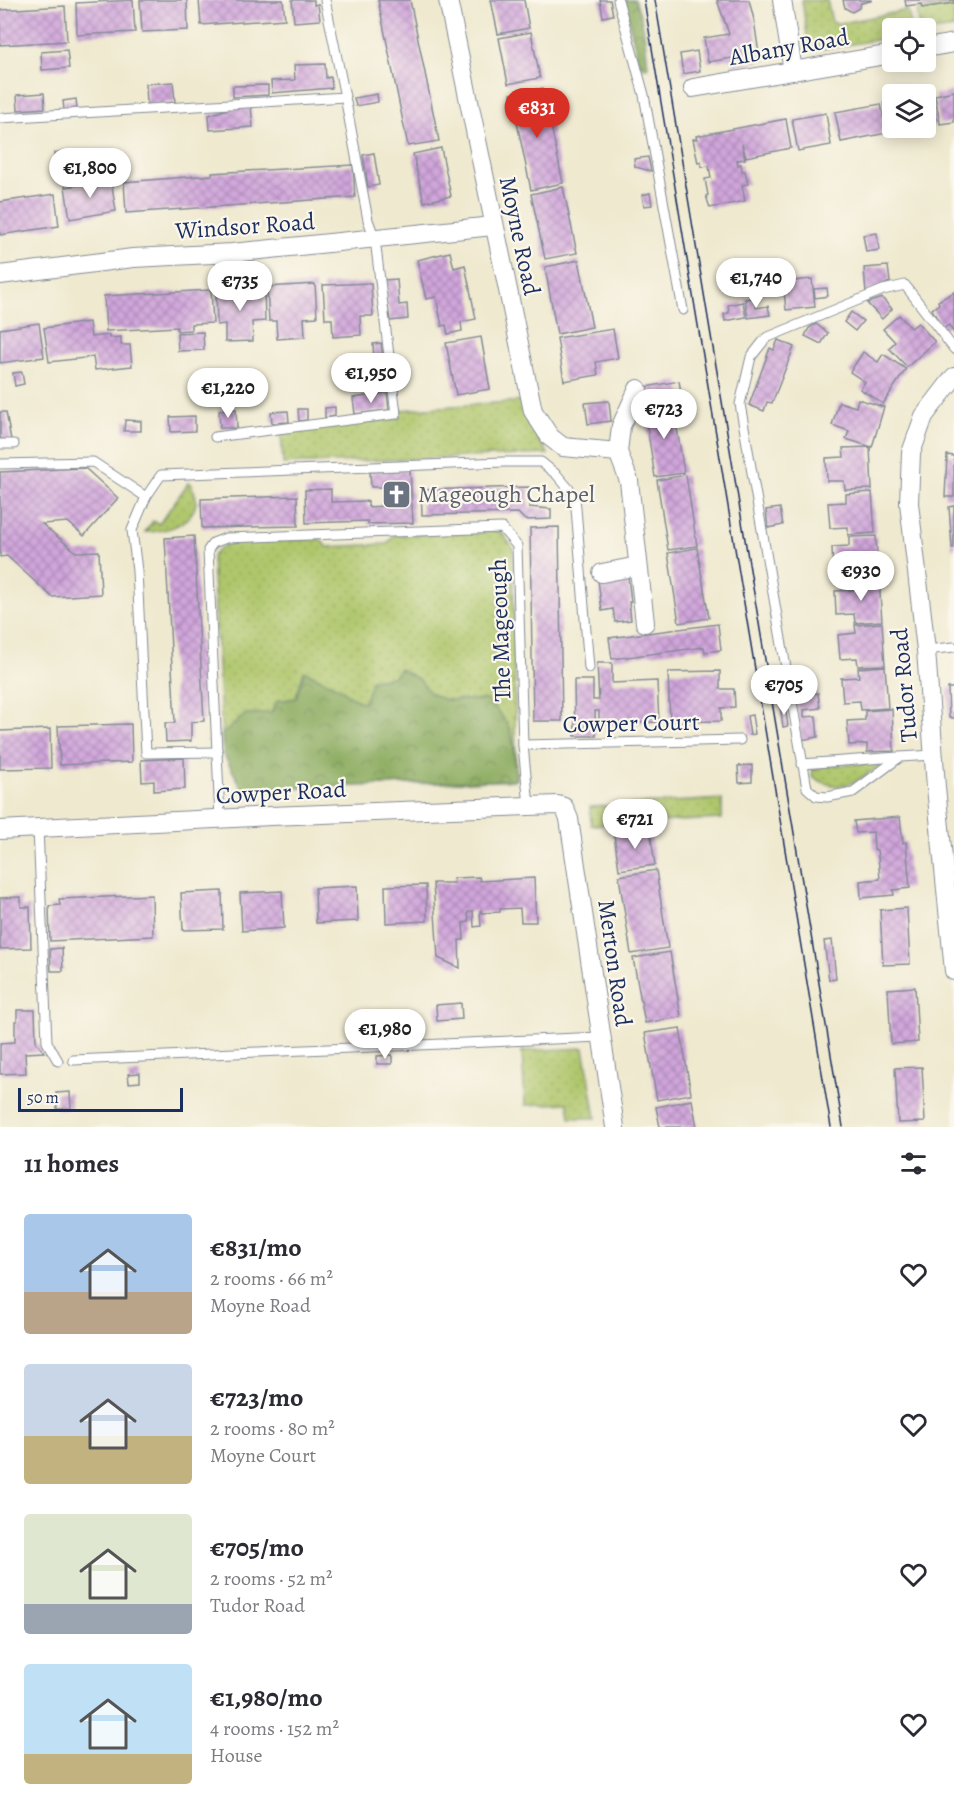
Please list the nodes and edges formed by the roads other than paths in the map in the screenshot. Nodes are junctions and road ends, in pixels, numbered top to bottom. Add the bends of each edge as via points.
1 (325, 0) edge
2 (448, 0) edge
3 (618, 0) edge
4 (782, 0) edge
5 (954, 44) edge
6 (936, 47) edge
7 (882, 56) edge
8 (793, 71) junction
9 (693, 88) dead end
10 (345, 97) junction
11 (0, 118) edge
12 (494, 226) junction
13 (375, 239) junction
14 (0, 274) edge
15 (682, 310) dead end
16 (954, 349) edge
17 (954, 377) edge
18 (638, 389) dead end
19 (215, 437) dead end
20 (0, 444) edge
21 (14, 444) dead end
22 (618, 452) junction
23 (0, 464) edge
24 (146, 497) junction
25 (638, 566) junction
26 (602, 573) dead end
27 (645, 623) dead end
28 (954, 647) edge
29 (926, 650) junction
30 (589, 668) dead end
31 (740, 740) dead end
32 (523, 745) junction
33 (218, 752) junction
34 (934, 755) junction
35 (900, 757) junction
36 (802, 764) junction
37 (945, 786) edge
38 (529, 806) junction
39 (564, 807) joint
40 (220, 819) junction
41 (38, 828) junction
42 (0, 830) edge
43 (954, 971) edge
44 (601, 1037) junction
45 (73, 1060) dead end
46 (58, 1061) dead end
47 (615, 1127) edge

1 - 10 lane
2 - 12 street, Moyne Road
3 - 15 lane via 644,95
4 - 8 street
5 - 6 street
7 - 8 street, Albany Road
8 - 9 street, Albany Road
10 - 11 lane
10 - 13 lane
12 - 13 street, Windsor Road
12 - 22 street, Moyne Road via 532,411 550,437 563,447
13 - 14 street, Windsor Road via 133,258
13 - 19 lane via 396,414
16 - 36 lane via 905,285 883,290 766,338 751,357 740,404
17 - 29 street, Tudor Road via 924,416 911,453 909,503
18 - 22 street via 621,426
20 - 21 lane
22 - 25 street via 629,482
23 - 24 lane via 93,462
24 - 30 lane via 160,474 541,462 576,496
24 - 33 lane via 132,530 146,753
25 - 26 street
25 - 27 street
28 - 29 lane
29 - 34 street, Tudor Road
31 - 32 lane, Cowper Court
32 - 33 lane, The Mageough via 517,546 502,528 226,537 213,543 208,550
32 - 38 lane, The Mageough
33 - 40 lane, The Mageough
34 - 35 lane
34 - 37 street, Tudor Road
35 - 36 lane
35 - 36 lane via 853,792 822,798 807,788
37 - 43 street, Tudor Road
38 - 39 street, Cowper Road
38 - 40 street, Cowper Road
39 - 44 street, Merton Road via 569,819
40 - 41 street, Cowper Road
41 - 42 street, Cowper Road
41 - 46 lane via 46,1042
44 - 45 lane
44 - 47 street, Merton Road

